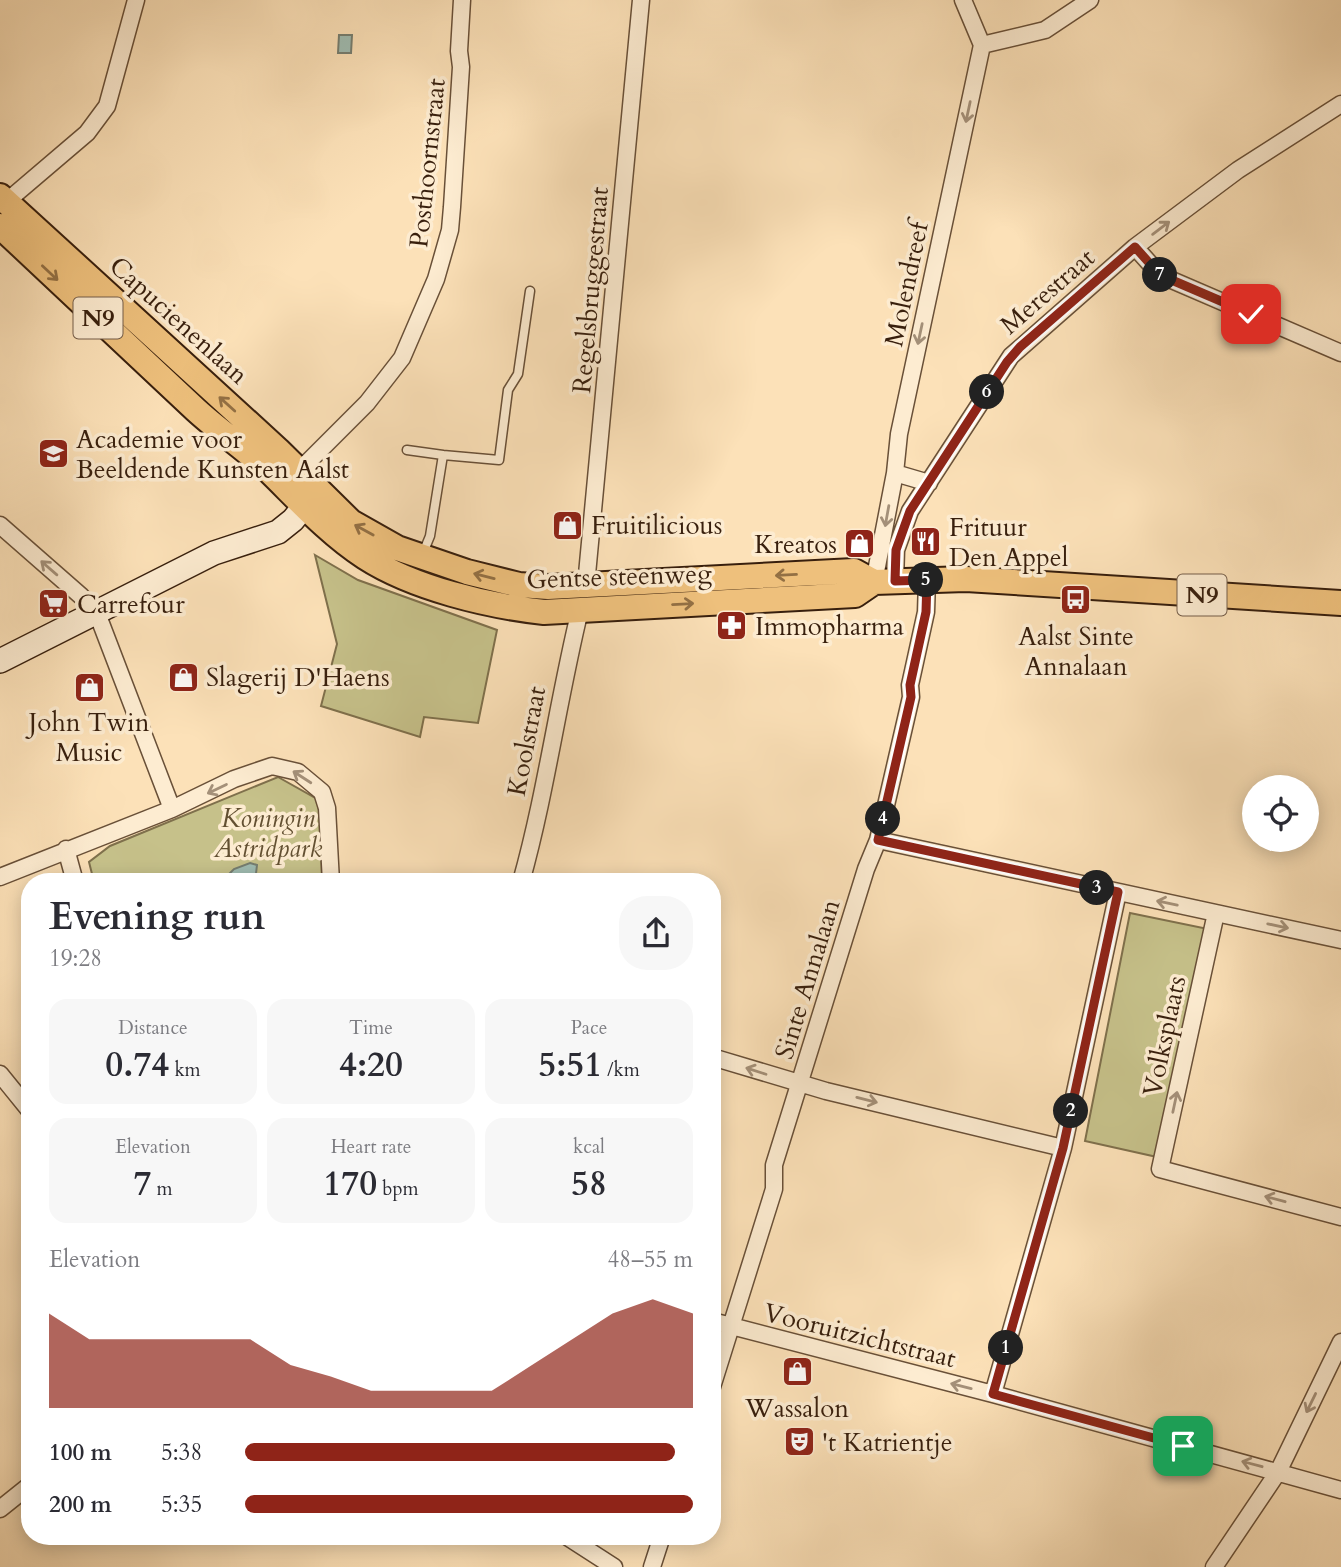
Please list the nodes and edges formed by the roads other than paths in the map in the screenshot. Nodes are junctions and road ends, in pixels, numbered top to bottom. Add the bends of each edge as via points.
1 (136, 0) edge
2 (462, 0) edge
3 (641, 0) edge
4 (963, 0) edge
5 (1090, 0) edge
6 (982, 45) junction
7 (1341, 104) edge
8 (3, 199) edge
9 (0, 226) edge
10 (1135, 247) junction
11 (530, 291) dead end
12 (1341, 353) edge
13 (407, 450) dead end
14 (443, 455) junction
15 (895, 473) junction
16 (291, 478) junction
17 (929, 483) junction
18 (311, 498) junction
19 (0, 525) edge
20 (421, 556) junction
21 (927, 580) junction
22 (885, 581) junction
23 (586, 585) junction
24 (1341, 603) edge
25 (580, 610) junction
26 (97, 613) junction
27 (0, 661) edge
28 (172, 809) junction
29 (878, 840) junction
30 (66, 849) junction
31 (73, 873) edge
32 (331, 873) edge
33 (523, 873) edge
34 (0, 877) edge
35 (1118, 892) junction
36 (1216, 913) junction
37 (1341, 940) edge
38 (721, 1060) edge
39 (0, 1074) edge
40 (801, 1082) junction
41 (21, 1100) edge
42 (1063, 1148) junction
43 (1341, 1217) edge
44 (721, 1323) edge
45 (733, 1326) junction
46 (1341, 1342) edge
47 (721, 1361) edge
48 (993, 1394) junction
49 (1278, 1472) junction
50 (1341, 1490) edge
51 (21, 1492) edge
52 (0, 1509) edge
53 (580, 1545) edge
54 (659, 1545) edge
55 (614, 1567) edge
56 (652, 1567) edge
57 (1214, 1567) edge

1 - 8 street via 107,106 87,133
2 - 16 street, Posthoornstraat via 450,230 436,279 402,358 367,403
3 - 23 street, Regelsbruggestraat
4 - 6 street
5 - 6 street via 1045,30
6 -> 15 street, Molendreef via 899,434
10 -> 7 street, Merestraat via 1238,170
16 -> 8 main road, Capucienenlaan / N9
9 -> 16 main road, Capucienenlaan / N9 via 196,411
10 - 12 street, Merestraat via 1160,275
10 - 17 street, Merestraat via 1011,356
11 - 14 lane via 518,374 508,390 499,460
13 - 14 lane
14 - 20 lane via 430,536
15 - 17 street
15 -> 22 street, Molendreef
16 - 18 main road, Capucienenlaan / N9
17 - 22 street, Merestraat via 910,511
20 -> 18 main road, Gentse steenweg / N9 via 397,548
18 - 25 main road, Gentse steenweg / N9 via 337,538 368,559 419,581 503,607
18 - 26 street via 278,532 214,553
26 -> 19 street
23 -> 20 main road, Gentse steenweg / N9 via 519,585
21 - 22 main road, Gentse steenweg / N9
21 - 24 main road, Gentse steenweg / N9
21 - 29 street, Sinte Annalaan via 911,697
22 -> 23 main road, Gentse steenweg / N9 via 854,572
25 -> 22 main road, Gentse steenweg / N9 via 855,595
23 - 25 main road
25 - 33 street, Koolstraat
26 - 27 street
26 - 28 street
28 - 30 street
32 -> 28 street via 322,792 298,772 272,766
29 - 35 street
29 - 40 street, Sinte Annalaan
30 - 31 street
30 - 34 street
36 -> 35 street
35 - 42 street
36 -> 37 street
43 -> 36 street, Volksplaats via 1160,1169
40 -> 38 street
39 - 41 street
40 -> 42 street
40 - 45 street, Sinte Annalaan via 774,1165 774,1189
42 - 48 street
44 - 45 street, Vooruitzichtstraat
45 - 47 street, Sinte Annalaan
48 -> 45 street, Vooruitzichtstraat
46 -> 49 street
49 -> 48 street, Vooruitzichtstraat
49 - 50 street, Vooruitzichtstraat
49 - 57 street
51 - 52 street
53 - 55 street
54 - 56 street

